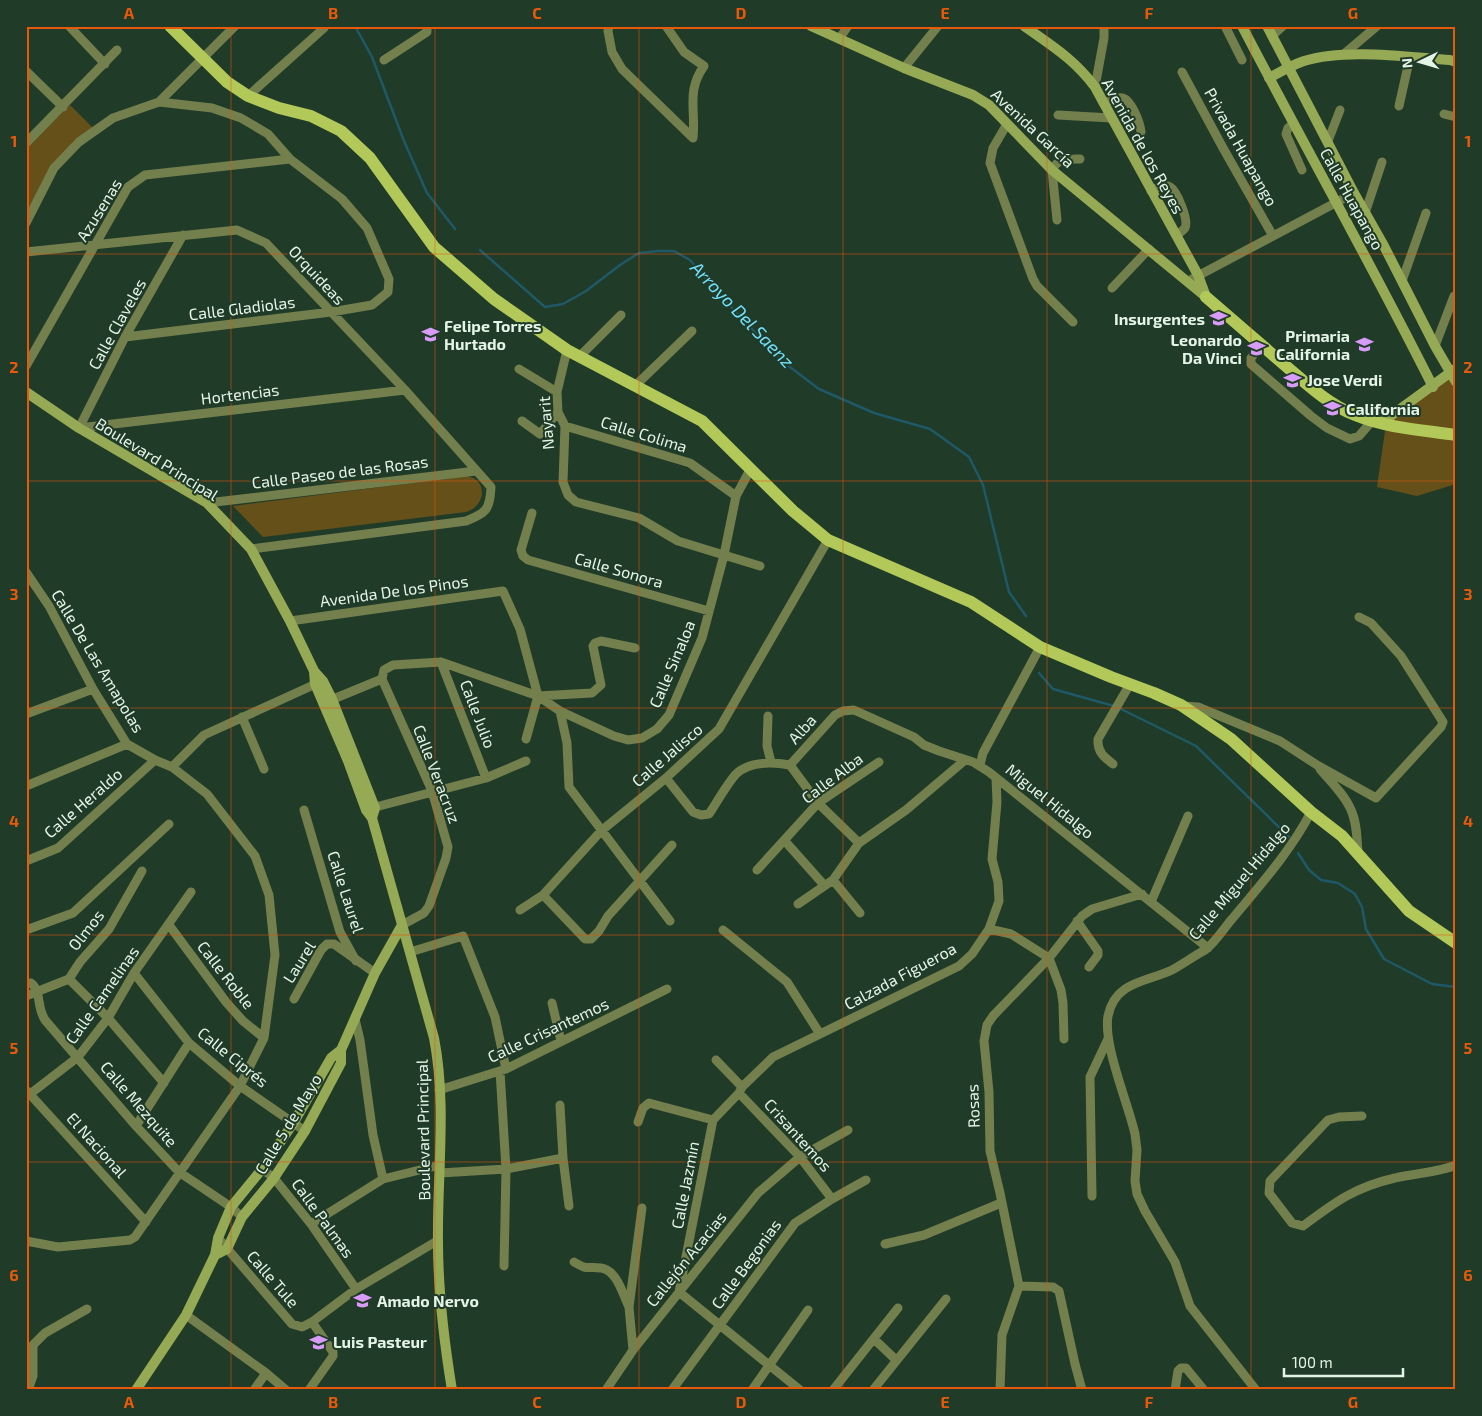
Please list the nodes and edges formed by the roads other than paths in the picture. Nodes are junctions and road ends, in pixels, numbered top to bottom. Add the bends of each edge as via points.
1 (68, 26) edge
2 (170, 26) edge
3 (235, 26) edge
4 (609, 26) edge
5 (666, 26) edge
6 (811, 26) edge
7 (848, 26) edge
8 (938, 26) edge
9 (1024, 26) edge
10 (1104, 26) edge
11 (1224, 26) edge
12 (1242, 26) edge
13 (1283, 26) edge
14 (1377, 26) edge
15 (324, 28) dead end
16 (427, 29) edge
17 (1270, 31) edge
18 (839, 39) junction
19 (117, 50) dead end
20 (1344, 54) junction
21 (1410, 57) junction
22 (202, 58) junction
23 (384, 60) dead end
24 (1242, 60) dead end
25 (1456, 62) edge
26 (105, 64) junction
27 (904, 68) junction
28 (1288, 68) junction
29 (26, 71) edge
30 (1182, 72) dead end
31 (1269, 78) junction
32 (1095, 87) junction
33 (248, 96) junction
34 (159, 102) junction
35 (1103, 103) junction
36 (1399, 106) dead end
37 (63, 107) junction
38 (1340, 110) dead end
39 (1444, 114) dead end
40 (1058, 115) dead end
41 (1456, 117) edge
42 (1111, 118) junction
43 (1007, 124) junction
44 (1294, 124) junction
45 (1141, 132) dead end
46 (1328, 141) junction
47 (26, 143) edge
48 (290, 159) junction
49 (1080, 159) dead end
50 (1382, 162) dead end
51 (1052, 170) junction
52 (1302, 170) dead end
53 (1151, 191) junction
54 (1354, 193) junction
55 (1336, 201) junction
56 (1365, 213) junction
57 (1426, 213) dead end
58 (1057, 220) dead end
59 (26, 224) edge
60 (183, 235) junction
61 (1176, 235) junction
62 (1273, 236) junction
63 (94, 245) junction
64 (1149, 249) junction
65 (26, 252) edge
66 (1198, 276) junction
67 (1187, 281) junction
68 (1402, 281) junction
69 (1112, 288) dead end
70 (1454, 296) dead end
71 (1206, 297) junction
72 (331, 312) junction
73 (621, 315) dead end
74 (1073, 322) dead end
75 (692, 331) dead end
76 (125, 337) junction
77 (1261, 345) junction
78 (1435, 346) junction
79 (567, 350) junction
80 (580, 356) junction
81 (26, 366) edge
82 (519, 369) dead end
83 (1454, 374) edge
84 (636, 385) junction
85 (1434, 386) junction
86 (405, 390) junction
87 (26, 392) edge
88 (557, 392) junction
89 (558, 412) junction
90 (522, 421) dead end
91 (1376, 422) junction
92 (564, 426) junction
93 (79, 428) junction
94 (1456, 435) edge
95 (750, 470) junction
96 (476, 471) junction
97 (736, 496) junction
98 (207, 503) junction
99 (532, 513) dead end
100 (828, 540) junction
101 (251, 549) junction
102 (724, 554) junction
103 (760, 566) dead end
104 (26, 572) edge
105 (708, 611) junction
106 (1359, 618) dead end
107 (290, 621) junction
108 (1040, 647) junction
109 (635, 648) dead end
110 (441, 662) junction
111 (382, 679) junction
112 (319, 683) junction
113 (1130, 684) junction
114 (93, 689) junction
115 (538, 696) junction
116 (328, 701) junction
117 (1181, 705) junction
118 (854, 710) joint
119 (560, 711) junction
120 (26, 714) edge
121 (768, 716) dead end
122 (242, 717) junction
123 (526, 739) dead end
124 (127, 744) junction
125 (154, 760) junction
126 (965, 760) junction
127 (526, 761) dead end
128 (771, 762) junction
129 (878, 762) dead end
130 (1113, 764) dead end
131 (790, 765) junction
132 (980, 765) junction
133 (1317, 765) junction
134 (172, 767) junction
135 (264, 769) dead end
136 (486, 778) junction
137 (666, 778) junction
138 (996, 778) junction
139 (26, 786) edge
140 (432, 791) junction
141 (818, 803) junction
142 (304, 810) dead end
143 (371, 812) junction
144 (1311, 812) junction
145 (1188, 816) dead end
146 (169, 824) dead end
147 (601, 831) junction
148 (784, 840) junction
149 (859, 843) junction
150 (672, 845) dead end
151 (1358, 853) junction
152 (26, 861) edge
153 (757, 870) dead end
154 (142, 871) dead end
155 (833, 880) junction
156 (640, 882) junction
157 (824, 885) junction
158 (191, 892) dead end
159 (543, 894) junction
160 (1142, 894) junction
161 (1151, 902) junction
162 (798, 904) dead end
163 (520, 910) dead end
164 (860, 913) dead end
165 (26, 920) edge
166 (670, 920) dead end
167 (1077, 922) junction
168 (169, 926) junction
169 (402, 926) junction
170 (28, 929) edge
171 (989, 929) junction
172 (723, 930) dead end
173 (1456, 942) edge
174 (1208, 948) junction
175 (410, 952) junction
176 (1049, 958) junction
177 (356, 962) junction
178 (1089, 967) dead end
179 (134, 973) junction
180 (375, 973) junction
181 (69, 979) junction
182 (26, 982) edge
183 (667, 989) dead end
184 (38, 992) junction
185 (26, 996) edge
186 (294, 999) dead end
187 (552, 1003) dead end
188 (108, 1018) junction
189 (355, 1019) junction
190 (820, 1034) junction
191 (264, 1038) junction
192 (1064, 1039) dead end
193 (1108, 1039) junction
194 (561, 1041) junction
195 (189, 1043) junction
196 (341, 1050) junction
197 (78, 1056) junction
198 (716, 1060) dead end
199 (503, 1070) junction
200 (164, 1083) junction
201 (240, 1086) junction
202 (439, 1090) junction
203 (741, 1090) junction
204 (28, 1091) edge
205 (560, 1105) dead end
206 (1362, 1116) dead end
207 (713, 1120) junction
208 (294, 1122) junction
209 (638, 1122) dead end
210 (136, 1126) junction
211 (848, 1130) dead end
212 (305, 1131) junction
213 (800, 1157) junction
214 (563, 1158) junction
215 (1456, 1165) edge
216 (262, 1168) junction
217 (440, 1169) junction
218 (506, 1169) junction
219 (179, 1172) junction
220 (274, 1178) junction
221 (383, 1179) junction
222 (866, 1180) dead end
223 (1092, 1196) dead end
224 (832, 1199) junction
225 (1002, 1203) junction
226 (569, 1206) dead end
227 (231, 1207) junction
228 (642, 1208) dead end
229 (242, 1216) junction
230 (146, 1222) junction
231 (311, 1224) junction
232 (218, 1238) junction
233 (26, 1241) edge
234 (438, 1241) junction
235 (885, 1244) dead end
236 (227, 1249) junction
237 (215, 1255) junction
238 (574, 1262) dead end
239 (504, 1266) dead end
240 (1019, 1286) junction
241 (356, 1289) junction
242 (679, 1292) junction
243 (946, 1298) dead end
244 (629, 1307) junction
245 (898, 1308) dead end
246 (87, 1309) dead end
247 (808, 1310) dead end
248 (186, 1315) junction
249 (312, 1322) junction
250 (719, 1326) junction
251 (874, 1339) junction
252 (29, 1343) edge
253 (633, 1350) junction
254 (896, 1360) junction
255 (769, 1366) junction
256 (266, 1373) junction
257 (30, 1375) edge
258 (28, 1390) edge
259 (136, 1390) edge
260 (254, 1390) edge
261 (286, 1390) edge
262 (309, 1390) edge
263 (452, 1390) edge
264 (606, 1390) edge
265 (672, 1390) edge
266 (752, 1390) edge
267 (800, 1390) edge
268 (833, 1390) edge
269 (873, 1390) edge
270 (1000, 1390) edge
271 (1082, 1390) edge
272 (1175, 1390) edge
273 (1204, 1390) edge
274 (1256, 1390) edge

1 - 26 street
2 - 22 main road
3 - 22 street
4 - 5 street via 612,52 622,69 693,138 692,93 696,76 704,66 684,52
6 - 18 street, Avenida García
7 - 18 street
8 - 27 street
9 - 32 street, Avenida de los Reyes via 1065,54
10 - 32 street
11 - 24 street
12 - 31 street, Calle Huapango
13 - 17 street
14 - 20 street
15 - 33 street
16 - 23 street
17 - 28 street, Calle Huapango
18 - 27 street, Avenida García
19 - 26 street
20 - 21 street
20 - 28 street via 1318,57
21 - 25 street
21 - 36 street
22 - 33 main road via 227,82
22 - 34 street
26 - 37 street
27 - 43 street, Avenida García via 981,99
28 - 31 street
28 - 46 street, Calle Huapango
29 - 37 street
30 - 62 street, Privada Huapango
31 - 44 street, Calle Huapango
32 - 35 street, Avenida de los Reyes
33 - 79 main road via 311,116 341,131 370,158 434,247 494,299
34 - 48 street via 212,108 241,118 268,134
34 - 59 street via 112,118 79,142 54,168
35 - 42 street, Avenida de los Reyes
35 - 45 street via 1116,98 1127,101
37 - 47 street
38 - 46 street
39 - 41 street
40 - 42 street
42 - 53 street, Avenida de los Reyes
43 - 51 street, Avenida García
43 - 74 street via 993,148 990,163 1033,279
44 - 52 street via 1286,134
44 - 55 street, Calle Huapango
46 - 54 street, Calle Huapango
48 - 63 street, Azusenas via 145,175 128,187
48 - 72 street, Calle Gladiolas via 342,199 367,228 389,279 388,292 372,305
49 - 51 street via 1061,160
50 - 56 street
51 - 58 street
51 - 64 street, Avenida García
53 - 61 street, Avenida de los Reyes
53 - 61 street via 1159,186 1173,190 1186,216 1185,228
54 - 55 street
54 - 56 street, Calle Huapango
55 - 62 street
55 - 85 street, Calle Huapango
56 - 68 street, Calle Huapango
57 - 68 street
60 - 63 street, Orquideas
60 - 72 street, Orquideas via 237,230 266,243
60 - 76 street, Calle Claveles
61 - 66 street, Avenida de los Reyes
62 - 66 street
63 - 65 street, Orquideas
63 - 81 street, Azusenas
64 - 67 street, Avenida García
64 - 69 street
66 - 67 street
66 - 71 street, Avenida García
67 - 71 street, Avenida García
68 - 78 street, Calle Huapango
70 - 78 street
71 - 77 main road, Avenida García
72 - 76 street, Calle Gladiolas
72 - 86 street, Orquideas
73 - 80 street
75 - 84 street
76 - 93 street, Calle Claveles
77 - 91 main road, Avenida García via 1328,401
77 - 91 street via 1251,358 1251,364 1328,428 1350,439
78 - 83 street, Calle Huapango
79 - 80 main road
79 - 88 street, Nayarit
80 - 84 main road
82 - 88 street
83 - 85 street
84 - 95 main road via 702,421
85 - 91 street
86 - 93 street, Hortencias
86 - 96 street, Orquideas
87 - 93 street, Boulevard Principal
88 - 89 street, Nayarit
89 - 90 street via 540,434
89 - 92 street, Nayarit
91 - 94 main road, Avenida García
92 - 97 street, Calle Colima via 690,463
92 - 102 street, Nayarit via 563,482 568,495 576,502 639,518 678,541
93 - 98 street, Boulevard Principal
95 - 97 street, Calle Sinaloa
95 - 100 main road
96 - 98 street, Calle Paseo de las Rosas
96 - 101 street, Orquideas via 491,487 490,503 483,514 466,522
97 - 102 street, Calle Sinaloa
98 - 101 street, Boulevard Principal
99 - 105 street, Calle Sonora via 521,550 528,560
100 - 108 main road via 971,602
100 - 137 street, Calle Jalisco via 719,729
101 - 107 street, Boulevard Principal
102 - 103 street
102 - 105 street, Calle Sinaloa
104 - 114 street, Calle De Las Amapolas via 49,606
105 - 119 street, Calle Sinaloa via 702,638 669,715 657,729 642,738 628,740
106 - 133 street via 1371,623 1401,656 1443,722 1376,798
107 - 112 street, Boulevard Principal
107 - 115 street, Avenida De los Pinos via 503,591 520,629
108 - 113 main road
108 - 132 street via 983,753
109 - 115 street via 601,641 595,643 601,685 598,690
110 - 111 street via 393,665 384,670
110 - 115 street, Calle Sinaloa
110 - 136 street, Calle Julio
111 - 116 street
111 - 140 street, Calle Veracruz
112 - 116 street, Boulevard Principal
112 - 122 street
113 - 117 main road
113 - 130 street via 1098,739 1101,754
114 - 120 street
114 - 124 street, Calle De Las Amapolas
115 - 119 street, Calle Sinaloa
115 - 123 street
116 - 143 street, Boulevard Principal via 348,761
117 - 133 street via 1198,707 1280,741
117 - 144 main road via 1231,739
118 - 126 street, Miguel Hidalgo via 914,737 924,745
118 - 131 street, Alba via 835,715
119 - 147 street via 567,743 569,787
121 - 128 street via 767,746
122 - 134 street via 204,735
122 - 135 street
124 - 125 street, Calle De Las Amapolas
124 - 139 street
125 - 134 street, Calle De Las Amapolas
125 - 152 street, Calle Heraldo via 58,848
126 - 132 street, Miguel Hidalgo
126 - 149 street via 906,810
127 - 136 street
128 - 131 street
128 - 137 street via 737,773 709,814 693,812
129 - 141 street, Calle Alba
131 - 141 street, Alba
132 - 138 street, Miguel Hidalgo
133 - 151 street via 1351,810
134 - 191 street, Calle De Las Amapolas via 207,794 255,856 269,895 275,955
136 - 140 street
137 - 147 street, Calle Jalisco
138 - 160 street, Miguel Hidalgo
138 - 171 street, Calzada Figueroa via 992,859 999,901
140 - 143 street
140 - 169 street, Calle Veracruz via 448,847 446,858 429,906 424,913
141 - 148 street, Calle Alba
141 - 149 street, Alba
142 - 177 street, Calle Laurel via 340,932
143 - 169 street, Boulevard Principal
144 - 151 main road
144 - 174 street, Calle Miguel Hidalgo via 1292,846
145 - 161 street
146 - 170 street via 73,912
147 - 156 street
147 - 159 street, Calle Jalisco
148 - 153 street, Calle Alba
148 - 157 street
149 - 155 street
150 - 156 street
151 - 173 main road via 1409,911
154 - 181 street, Olmos via 109,928
155 - 157 street
155 - 164 street
156 - 159 street via 591,939 585,939
156 - 166 street
157 - 162 street
158 - 168 street, Calle Camelinas
159 - 163 street, Calle Jalisco
160 - 161 street, Miguel Hidalgo
160 - 167 street, Rosas via 1092,909
161 - 174 street, Miguel Hidalgo
165 - 170 street
167 - 176 street, Rosas
167 - 178 street via 1098,951
168 - 179 street, Calle Camelinas
168 - 191 street, Calle Roble via 226,1002
169 - 175 street, Boulevard Principal
169 - 180 street, Calle 5 de Mayo
171 - 176 street via 1011,934
171 - 190 street, Calzada Figueroa via 972,954 959,966
172 - 190 street via 787,982
174 - 193 street, Calle Miguel Hidalgo via 1173,969 1127,988 1115,999 1108,1016
175 - 199 street via 463,936 495,1017
175 - 202 street, Boulevard Principal via 438,1059
176 - 192 street via 1061,990
176 - 225 street, Rosas via 993,1016 984,1033 990,1151
177 - 180 street
177 - 186 street, Laurel via 334,944 327,944
179 - 188 street, Calle Camelinas
179 - 195 street, Calle Ciprés
180 - 189 street, Calle 5 de Mayo
181 - 184 street
181 - 188 street
182 - 184 street via 35,986
183 - 194 street, Calle Crisantemos
184 - 185 street
184 - 197 street, Calle Mezquite via 41,1012
187 - 194 street
188 - 197 street, Calle Camelinas
188 - 200 street
189 - 196 street, Calle 5 de Mayo
189 - 221 street
190 - 203 street, Calzada Figueroa via 772,1057
191 - 201 street, Calle De Las Amapolas
193 - 223 street, Calle Miguel Hidalgo via 1090,1077
193 - 274 street, Calle Miguel Hidalgo via 1135,1134 1137,1194 1175,1262 1190,1306
194 - 199 street, Calle Crisantemos
195 - 200 street
195 - 201 street, Calle Ciprés
196 - 208 street, Calle 5 de Mayo via 331,1058
196 - 212 street, Calle 5 de Mayo via 341,1063
197 - 204 street, Calle Camelinas
197 - 210 street, Calle Mezquite
198 - 203 street, Crisantemos
199 - 202 street, Calle Crisantemos
199 - 218 street
200 - 210 street
201 - 208 street, Calle Ciprés
201 - 219 street, Calle De Las Amapolas
202 - 217 street, Boulevard Principal
203 - 207 street
203 - 213 street, Crisantemos
204 - 230 street, El Nacional
205 - 214 street
206 - 215 street via 1328,1120 1270,1181 1269,1193 1292,1223 1303,1226 1355,1190
207 - 209 street via 649,1104 643,1108
207 - 242 street, Calle Jazmín
208 - 212 street, Calle Ciprés
208 - 216 street, Calle 5 de Mayo
210 - 219 street, Calle Mezquite
211 - 213 street, Callejón Acacias
212 - 220 street, Calle 5 de Mayo
213 - 224 street, Crisantemos
213 - 242 street, Callejón Acacias via 758,1193
214 - 218 street
214 - 226 street
216 - 220 street, Calle Palmas
216 - 227 street, Calle 5 de Mayo
217 - 218 street
217 - 221 street
217 - 234 street, Boulevard Principal
218 - 239 street
219 - 227 street, Calle Mezquite
219 - 230 street, Calle De Las Amapolas
220 - 229 street, Calle 5 de Mayo
220 - 231 street, Calle Palmas
221 - 231 street
222 - 224 street, Calle Begonias
224 - 250 street, Calle Begonias via 795,1223
225 - 235 street via 924,1235
225 - 240 street, Rosas
227 - 229 street, Calle Mezquite
227 - 232 street, Calle 5 de Mayo
228 - 244 street
229 - 236 street, Calle 5 de Mayo
230 - 233 street, Calle De Las Amapolas via 130,1240 58,1247
231 - 241 street, Calle Palmas
232 - 236 street, Calle Tule
232 - 237 street, Calle 5 de Mayo
234 - 241 street
234 - 263 street, Boulevard Principal via 440,1298
236 - 237 street
236 - 249 street, Calle Tule via 292,1324 302,1327
237 - 248 street, Calle 5 de Mayo
238 - 244 street via 585,1269 606,1269 614,1276
240 - 270 street via 1003,1329
240 - 271 street via 1053,1287 1059,1291
241 - 249 street
242 - 250 street
242 - 253 street, Callejón Acacias
243 - 254 street
244 - 253 street
245 - 251 street
246 - 252 street
247 - 255 street
248 - 256 street
248 - 259 street, Calle 5 de Mayo
249 - 262 street via 333,1356
250 - 255 street
250 - 265 street, Calle Begonias
251 - 254 street
251 - 268 street
252 - 257 street
253 - 264 street, Callejón Acacias
254 - 269 street
255 - 266 street
255 - 267 street
256 - 260 street
256 - 261 street
257 - 258 street
272 - 273 street via 1181,1368 1186,1368

